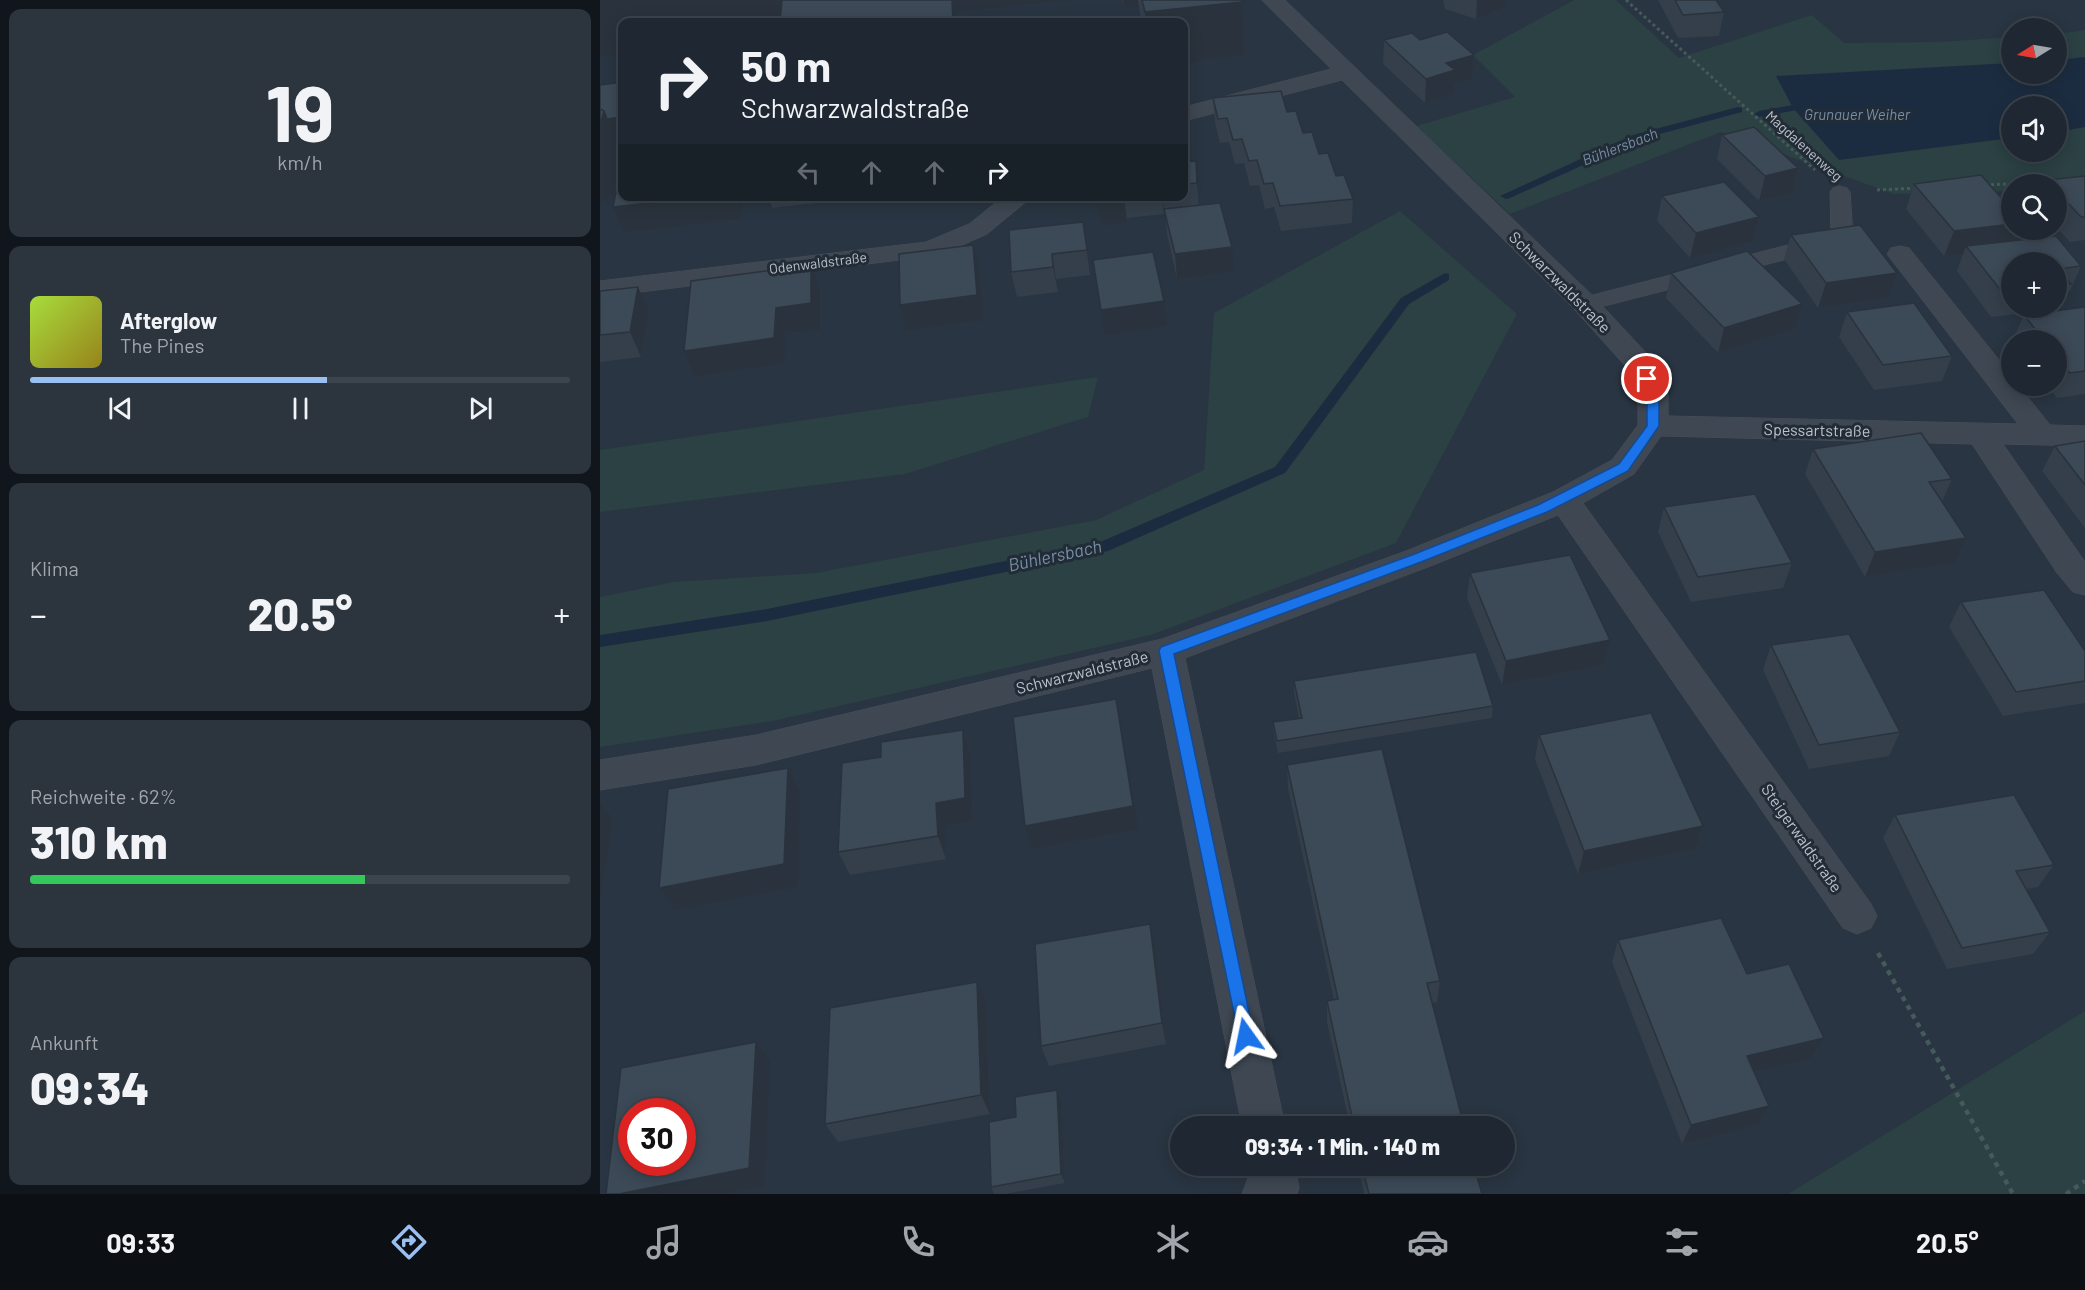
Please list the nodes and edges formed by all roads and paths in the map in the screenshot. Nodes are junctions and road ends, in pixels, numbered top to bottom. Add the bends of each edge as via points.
1 (1273, 0) edge
2 (1626, 0) edge
3 (1344, 73) junction
4 (1188, 113) edge
5 (2001, 184) edge
6 (1980, 185) edge
7 (1921, 188) edge
8 (1839, 192) junction
9 (1016, 201) edge
10 (1900, 254) dead end
11 (600, 289) edge
12 (1585, 304) junction
13 (1653, 426) junction
14 (1981, 434) junction
15 (2042, 435) junction
16 (2085, 436) edge
17 (1563, 500) junction
18 (2085, 583) edge
19 (1166, 651) junction
20 (600, 775) edge
21 (1857, 916) joint
22 (1262, 1116) edge
23 (1275, 1176) edge
24 (2085, 1180) edge
25 (1264, 1194) edge
26 (2013, 1194) edge
27 (2066, 1194) edge

1 - 3 street, Schwarzwaldstraße
2 - 8 path, Magdalenenweg
3 - 4 street
3 - 12 street, Schwarzwaldstraße
5 - 6 path
7 - 8 path, Magdalenenweg
8 - 12 lane via 1842,238
9 - 11 street, Odenwaldstraße via 978,230 931,249
10 - 15 street
12 - 13 street, Schwarzwaldstraße via 1640,364 1653,394
13 - 14 street, Spessartstraße
13 - 17 street, Schwarzwaldstraße via 1623,468
14 - 15 street, Spessartstraße
14 - 18 street via 2068,565
15 - 16 street, Spessartstraße
17 - 19 street, Schwarzwaldstraße via 1417,559
17 - 21 street, Steigerwaldstraße
19 - 20 street, Schwarzwaldstraße via 756,750
19 - 22 street
21 - 26 path
23 - 25 street via 1277,1188
24 - 27 path

